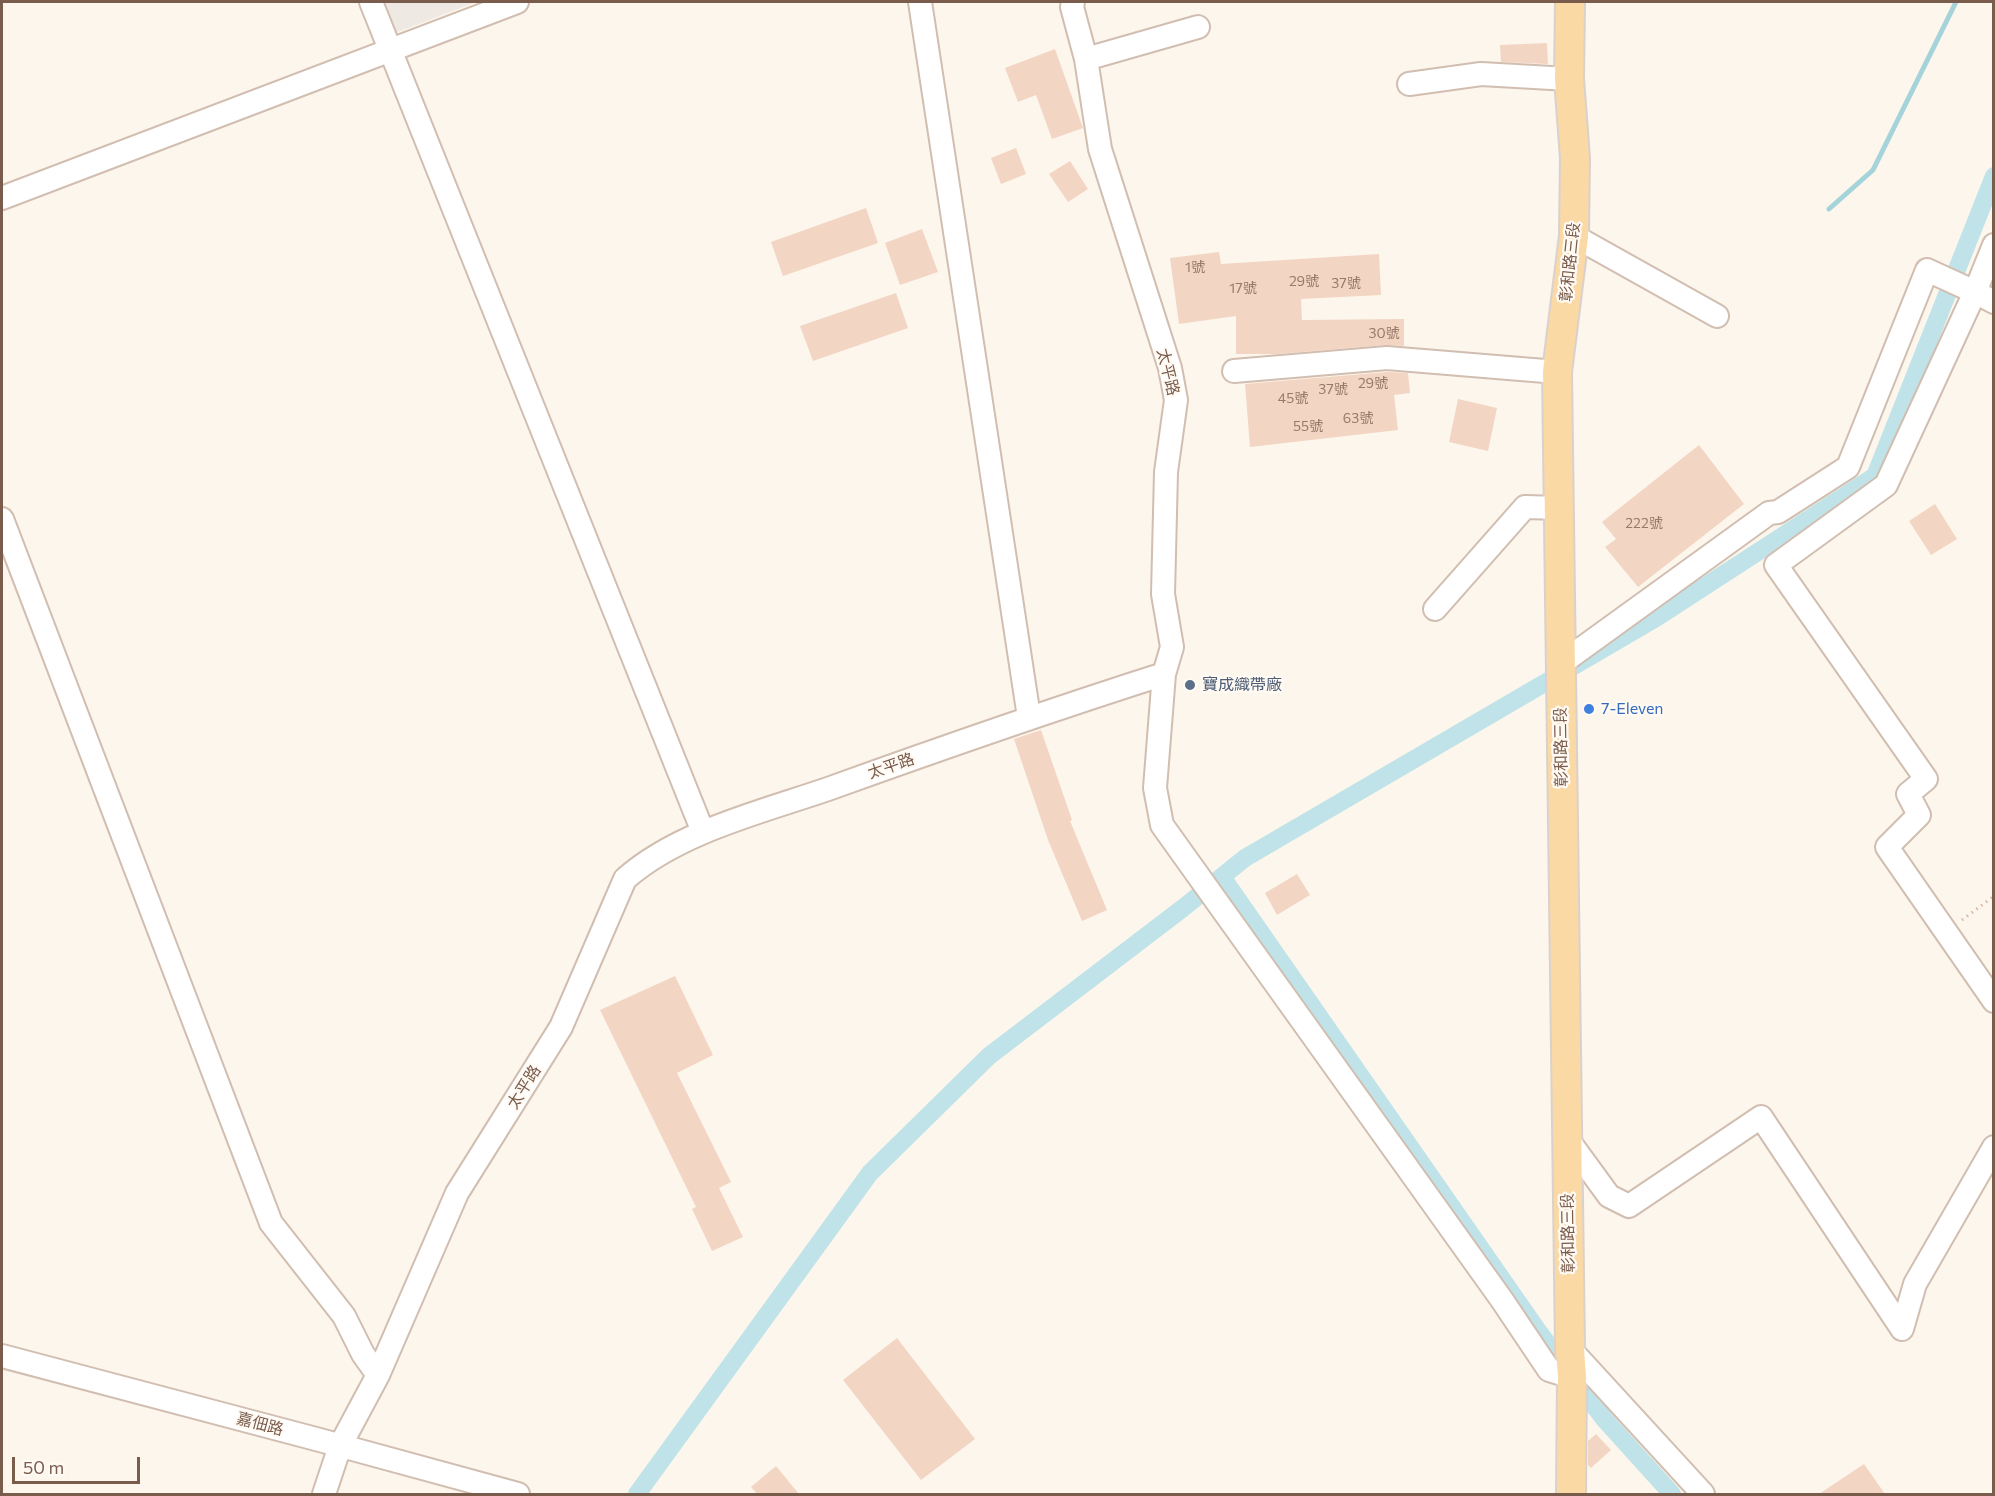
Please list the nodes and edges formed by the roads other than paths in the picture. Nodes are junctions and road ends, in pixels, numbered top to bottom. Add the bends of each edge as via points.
1 (371, 2) edge
2 (517, 2) edge
3 (920, 2) edge
4 (1073, 2) edge
5 (1570, 2) edge
6 (1198, 27) dead end
7 (390, 51) junction
8 (1086, 59) junction
9 (1569, 78) junction
10 (1409, 84) dead end
11 (2, 198) edge
12 (1574, 236) junction
13 (1994, 245) edge
14 (1984, 297) edge
15 (1716, 316) dead end
16 (1234, 371) dead end
17 (1557, 372) junction
18 (1826, 482) junction
19 (1559, 508) junction
20 (1848, 513) junction
21 (2, 519) edge
22 (1435, 609) dead end
23 (1560, 665) junction
24 (1164, 674) junction
25 (1029, 717) junction
26 (703, 832) junction
27 (1994, 1001) edge
28 (1566, 1137) junction
29 (1994, 1147) edge
30 (1570, 1349) junction
31 (2, 1356) edge
32 (378, 1375) junction
33 (1572, 1377) junction
34 (340, 1446) junction
35 (324, 1494) edge
36 (518, 1494) edge
37 (1571, 1494) edge
38 (1703, 1494) edge

1 - 7 street
2 - 7 street
3 - 25 street
4 - 8 street, 太平路
5 - 9 main road, 彰和路三段
6 - 8 street
7 - 11 street
7 - 26 street
8 - 24 street, 太平路 via 1100,149 1170,368 1176,400 1166,472 1163,594 1172,646
9 - 10 street via 1481,74
9 - 12 main road, 彰和路三段 via 1575,158
12 - 15 street
12 - 17 main road, 彰和路三段
13 - 14 street
14 - 18 street via 1927,270 1848,467
14 - 20 street via 1886,484
16 - 17 street via 1387,358
17 - 19 main road, 彰和路三段
18 - 20 street
18 - 23 street via 1778,512 1769,513
19 - 22 street via 1526,507
19 - 23 main road, 彰和路三段
20 - 27 street via 1776,565 1926,779 1908,794 1919,815 1887,847
21 - 32 street via 271,1223 344,1316
23 - 28 main road, 彰和路三段
24 - 25 street, 太平路
24 - 33 street via 1155,788 1162,825 1549,1370
25 - 26 street, 太平路
26 - 32 street, 太平路 via 640,866 626,879 561,1027 457,1193
28 - 29 street via 1609,1196 1629,1206 1761,1117 1902,1329 1915,1284
28 - 30 main road, 彰和路三段
30 - 33 main road, 彰和路三段
30 - 38 street
31 - 34 street, 嘉佃路
32 - 34 street, 太平路
33 - 37 main road, 彰和路三段
34 - 35 street, 太平路
34 - 36 street, 嘉佃路

